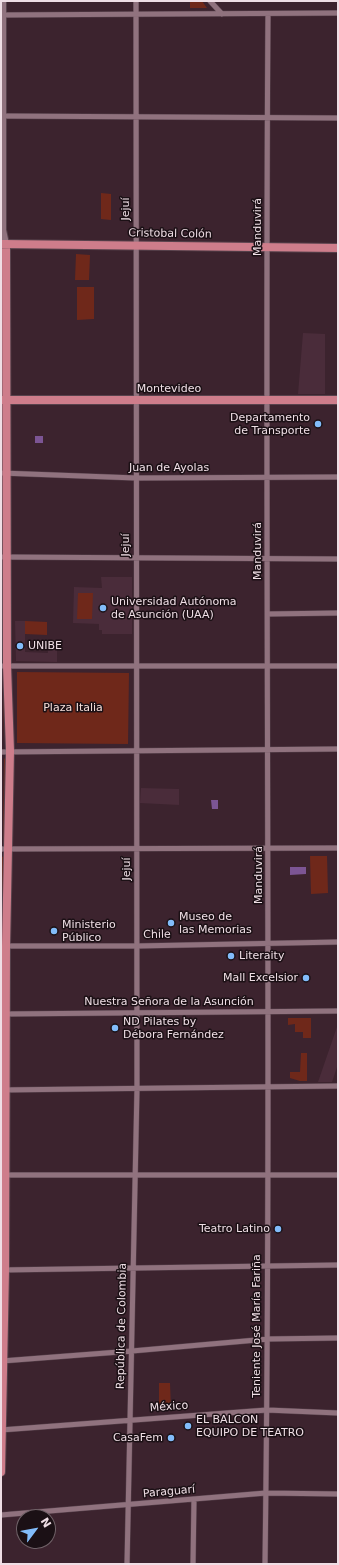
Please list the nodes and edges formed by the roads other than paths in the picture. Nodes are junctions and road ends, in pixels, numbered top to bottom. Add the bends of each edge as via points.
1 (3, 1) edge
2 (136, 1) edge
3 (210, 1) edge
4 (338, 13) edge
5 (222, 14) junction
6 (2, 15) edge
7 (136, 15) junction
8 (268, 15) junction
9 (2, 116) edge
10 (136, 117) junction
11 (338, 118) edge
12 (267, 119) junction
13 (2, 233) edge
14 (4, 244) edge
15 (136, 245) junction
16 (268, 247) junction
17 (338, 248) edge
18 (4, 400) edge
19 (136, 400) junction
20 (268, 400) junction
21 (338, 400) edge
22 (4, 473) edge
23 (268, 477) junction
24 (338, 477) edge
25 (136, 478) junction
26 (4, 557) edge
27 (136, 558) junction
28 (268, 559) junction
29 (338, 559) edge
30 (338, 613) edge
31 (268, 614) junction
32 (4, 666) edge
33 (136, 666) junction
34 (268, 666) junction
35 (338, 666) edge
36 (338, 749) edge
37 (268, 750) junction
38 (136, 751) junction
39 (5, 752) edge
40 (338, 848) edge
41 (5, 849) edge
42 (137, 849) junction
43 (269, 849) junction
44 (338, 942) edge
45 (269, 943) junction
46 (3, 946) edge
47 (137, 946) junction
48 (338, 1011) edge
49 (269, 1012) junction
50 (137, 1013) junction
51 (3, 1014) edge
52 (338, 1086) edge
53 (269, 1087) junction
54 (137, 1089) junction
55 (3, 1090) edge
56 (3, 1175) edge
57 (268, 1175) junction
58 (338, 1175) edge
59 (135, 1176) junction
60 (268, 1265) junction
61 (338, 1265) edge
62 (133, 1268) junction
63 (3, 1270) edge
64 (268, 1338) junction
65 (338, 1338) edge
66 (132, 1351) junction
67 (2, 1361) edge
68 (267, 1410) junction
69 (338, 1412) edge
70 (129, 1420) junction
71 (1, 1430) edge
72 (1, 1472) edge
73 (266, 1493) junction
74 (338, 1494) edge
75 (194, 1499) junction
76 (128, 1505) junction
77 (1, 1515) edge
78 (127, 1564) edge
79 (193, 1564) edge
80 (265, 1564) edge

1 - 6 street
2 - 7 street, Jejuí
3 - 5 street
4 - 8 street
5 - 7 street
5 - 8 street
6 - 7 street
6 - 9 street
7 - 10 street, Jejuí
8 - 12 street, Manduvirá
9 - 10 street
9 - 13 street
10 - 12 street
10 - 15 street, Jejuí
11 - 12 street
12 - 16 street, Manduvirá
13 - 14 street
14 - 15 main road, Cristobal Colón
14 - 18 main road
15 - 16 main road, Cristobal Colón
15 - 19 street, Jejuí
16 - 17 main road, Cristobal Colón
16 - 20 street, Manduvirá
18 - 19 main road, Montevideo
18 - 22 main road
19 - 20 main road, Montevideo
19 - 25 street, Jejuí
20 - 21 main road, Montevideo
20 - 23 street, Manduvirá
22 - 25 street, Juan de Ayolas
22 - 26 main road
23 - 24 street, Juan de Ayolas
23 - 25 street, Juan de Ayolas
23 - 28 street, Manduvirá
25 - 27 street, Jejuí
26 - 27 street
26 - 32 main road
27 - 28 street
27 - 33 street, Jejuí
28 - 29 street
28 - 31 street, Manduvirá
30 - 31 street
31 - 34 street, Manduvirá
32 - 33 street
32 - 39 main road
33 - 34 street
33 - 38 street, Jejuí
34 - 35 street
34 - 37 street, Manduvirá
36 - 37 street
37 - 38 street
37 - 43 street, Manduvirá
38 - 39 street
38 - 42 street, Jejuí
39 - 41 main road
40 - 43 street
41 - 42 street
41 - 46 main road
42 - 43 street
42 - 47 street, Jejuí
43 - 45 street, Manduvirá
44 - 45 street, Chile
45 - 47 street, Chile
45 - 49 street, Manduvirá
46 - 47 street, Chile
46 - 51 main road
47 - 50 street, Jejuí
48 - 49 street, Nuestra Señora de la Asunción
49 - 50 street, Nuestra Señora de la Asunción
49 - 53 street, Manduvirá
50 - 51 street, Nuestra Señora de la Asunción
50 - 54 street, Jejuí
51 - 55 main road
52 - 53 street
53 - 54 street
53 - 57 street, Teniente José María Fariña
54 - 55 street
54 - 59 street, República de Colombia
55 - 56 main road
56 - 59 street
56 - 63 main road
57 - 58 street
57 - 59 street
57 - 60 street, Teniente José María Fariña
59 - 62 street, República de Colombia
60 - 61 street
60 - 62 street
60 - 64 street, Teniente José María Fariña
62 - 63 street
62 - 66 street, República de Colombia
63 - 67 main road
64 - 65 street
64 - 66 street
64 - 68 street, Teniente José María Fariña
66 - 67 street
66 - 70 street, República de Colombia
67 - 71 main road
68 - 69 street, México
68 - 70 street, México
68 - 73 street, Teniente José María Fariña
70 - 71 street, México
70 - 76 street, República de Colombia
71 - 72 main road
73 - 74 street, Paraguarí
73 - 75 street, Paraguarí
73 - 80 street, Teniente José María Fariña
75 - 76 street, Paraguarí
75 - 79 street
76 - 77 street, Paraguarí
76 - 78 street, República de Colombia

